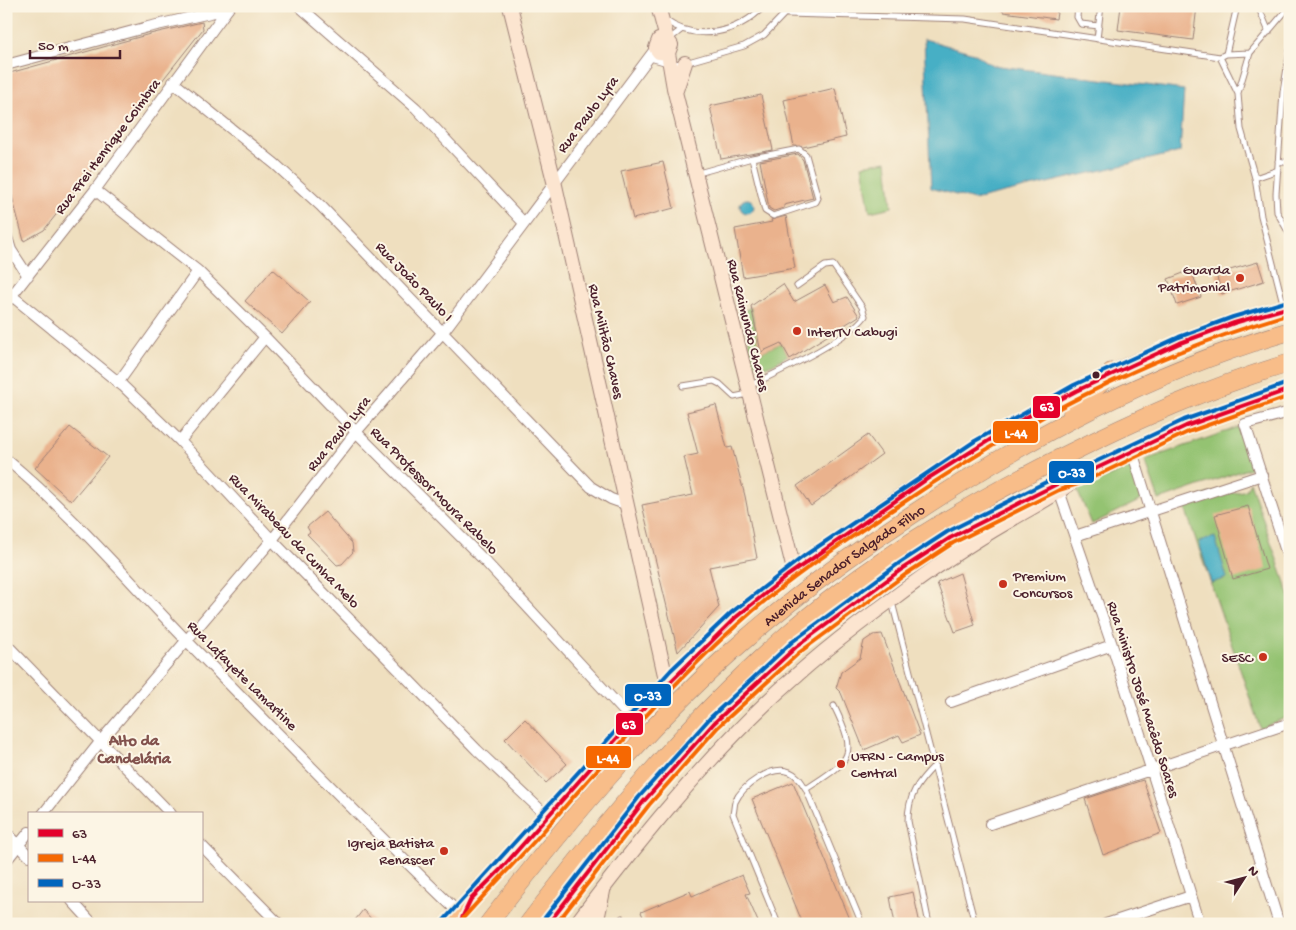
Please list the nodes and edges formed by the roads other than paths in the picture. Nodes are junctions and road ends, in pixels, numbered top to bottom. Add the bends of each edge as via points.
1 (300, 6) edge
2 (510, 6) edge
3 (764, 6) edge
4 (792, 6) edge
5 (1078, 6) edge
6 (1101, 6) edge
7 (1237, 6) edge
8 (1258, 6) edge
9 (1290, 6) edge
10 (229, 7) edge
11 (658, 10) edge
12 (787, 14) junction
13 (1099, 26) junction
14 (681, 30) junction
15 (1269, 32) junction
16 (1097, 39) junction
17 (1290, 50) edge
18 (661, 52) junction
19 (1250, 53) junction
20 (1226, 54) junction
21 (1220, 57) junction
22 (685, 63) junction
23 (6, 65) edge
24 (173, 82) junction
25 (675, 90) junction
26 (1238, 94) junction
27 (752, 158) junction
28 (1278, 161) junction
29 (1290, 163) edge
30 (1278, 170) junction
31 (695, 174) junction
32 (1255, 178) junction
33 (554, 181) junction
34 (95, 190) junction
35 (524, 223) junction
36 (6, 234) edge
37 (1290, 235) edge
38 (8, 251) edge
39 (198, 271) junction
40 (28, 276) junction
41 (797, 286) dead end
42 (9, 299) edge
43 (1287, 307) edge
44 (1290, 331) edge
45 (443, 332) junction
46 (265, 337) junction
47 (1290, 363) edge
48 (1111, 372) junction
49 (118, 383) junction
50 (683, 386) dead end
51 (1290, 389) edge
52 (748, 391) junction
53 (1290, 412) edge
54 (1064, 421) junction
55 (356, 432) junction
56 (180, 441) junction
57 (1132, 452) junction
58 (6, 459) edge
59 (1262, 475) junction
60 (1059, 488) junction
61 (628, 505) junction
62 (1149, 510) junction
63 (1075, 536) junction
64 (272, 540) junction
65 (1290, 564) edge
66 (794, 570) junction
67 (891, 599) junction
68 (186, 640) junction
69 (6, 644) edge
70 (1112, 644) junction
71 (667, 684) junction
72 (951, 702) dead end
73 (834, 706) dead end
74 (633, 721) junction
75 (1290, 724) edge
76 (100, 742) junction
77 (1223, 746) junction
78 (935, 764) junction
79 (1151, 770) junction
80 (806, 789) junction
81 (45, 812) edge
82 (169, 812) edge
83 (547, 816) junction
84 (990, 824) dead end
85 (6, 832) edge
86 (28, 833) edge
87 (19, 845) junction
88 (202, 846) edge
89 (28, 855) edge
90 (6, 861) edge
91 (605, 886) junction
92 (1192, 896) junction
93 (73, 902) edge
94 (458, 917) edge
95 (491, 920) edge
96 (93, 924) edge
97 (279, 924) edge
98 (528, 924) edge
99 (548, 924) edge
100 (576, 924) edge
101 (596, 924) edge
102 (778, 924) edge
103 (862, 924) edge
104 (929, 924) edge
105 (975, 924) edge
106 (1106, 924) edge
107 (1200, 924) edge
108 (1280, 924) edge

1 - 35 street via 416,108
2 - 33 main road, Rua Militão Chaves
3 - 14 lane via 750,19 723,31 698,34
4 - 12 lane
5 - 13 lane via 1077,17 1081,24
6 - 13 lane
7 - 20 lane
8 - 15 lane
9 - 15 lane
10 - 23 street
10 - 24 street, Rua Frei Henrique Coimbra
11 - 14 lane
11 - 18 main road, Rua Raimundo Chaves
12 - 16 lane via 965,19
12 - 22 lane via 764,35 744,46
13 - 16 lane
14 - 18 lane
15 - 19 lane
16 - 21 lane
17 - 28 lane
18 - 22 lane
18 - 25 main road, Rua Raimundo Chaves
18 - 33 street, Rua Paulo Lyra
19 - 20 lane
19 - 26 lane
20 - 21 lane
21 - 26 lane
22 - 25 main road
24 - 34 street, Rua Frei Henrique Coimbra
24 - 45 street, Rua João Paulo I via 275,164 321,206
25 - 31 main road, Rua Raimundo Chaves
26 - 32 lane via 1241,129
27 - 27 lane via 799,149 806,155 818,198 816,202 769,215 765,212
27 - 31 lane
28 - 29 lane
28 - 30 lane
30 - 32 lane
30 - 37 lane via 1276,204
31 - 52 main road, Rua Raimundo Chaves
32 - 43 lane via 1261,216
33 - 35 street, Rua Paulo Lyra
33 - 61 main road, Rua Militão Chaves
34 - 39 street, Rua Professor Moura Rabelo
34 - 40 street, Rua Frei Henrique Coimbra
35 - 45 street, Rua Paulo Lyra
36 - 38 street
38 - 40 street
39 - 46 street, Rua Professor Moura Rabelo
39 - 49 street
40 - 42 street, Rua Frei Henrique Coimbra
41 - 52 lane via 825,266 833,265 865,316 839,337
42 - 49 street, Rua Mirabeau da Cunha Melo
43 - 48 main road, Avenida Senador Salgado Filho via 1193,338
44 - 54 highway, Avenida Senador Salgado Filho via 1188,364
45 - 55 street, Rua Paulo Lyra
45 - 61 street, Rua João Paulo I via 591,487
46 - 55 street, Rua Professor Moura Rabelo
46 - 56 street
47 - 98 highway, Avenida Senador Salgado Filho via 1174,405 1018,479 940,522 835,594 778,642 676,742 622,804
48 - 54 highway
48 - 66 main road, Avenida Senador Salgado Filho via 1005,430 912,488
49 - 56 street, Rua Mirabeau da Cunha Melo
50 - 52 lane via 714,381 734,397
51 - 57 main road via 1186,426
52 - 66 main road, Rua Raimundo Chaves
53 - 59 street via 1245,424
54 - 95 highway, Avenida Senador Salgado Filho via 885,532 748,637 665,716 600,787
55 - 64 street, Rua Paulo Lyra
55 - 74 street, Rua Professor Moura Rabelo via 484,560
56 - 64 street, Rua Mirabeau da Cunha Melo
57 - 60 main road
57 - 62 street
58 - 68 street, Rua Lafayete Lamartine via 74,520
59 - 62 street
59 - 65 street
60 - 63 street, Rua Ministro José Macêdo Soares
60 - 67 main road
60 - 99 main road via 942,544 902,569 796,647 720,717 681,759
61 - 71 main road, Rua Militão Chaves
62 - 63 street
62 - 77 street
63 - 70 street, Rua Ministro José Macêdo Soares
64 - 68 street, Rua Paulo Lyra
64 - 83 street, Rua Mirabeau da Cunha Melo via 477,750
66 - 71 main road, Avenida Senador Salgado Filho via 736,617
67 - 78 lane
67 - 91 main road via 804,668 764,705 685,790
68 - 76 street, Rua Paulo Lyra
68 - 94 street, Rua Lafayete Lamartine
69 - 76 street
70 - 72 street
70 - 79 street, Rua Ministro José Macêdo Soares
71 - 74 main road, Avenida Senador Salgado Filho
73 - 80 lane via 849,738 845,761
74 - 83 main road, Avenida Senador Salgado Filho
75 - 77 street
76 - 81 street, Rua Paulo Lyra
76 - 82 street
77 - 79 street
77 - 108 street
78 - 104 lane via 914,788 908,808
78 - 105 lane
79 - 84 street
79 - 92 street, Rua Ministro José Macêdo Soares
80 - 102 lane via 796,775 789,771 775,771 761,776 744,790 735,803 735,822
80 - 103 lane
83 - 94 main road, Avenida Senador Salgado Filho
85 - 87 street
86 - 87 street
87 - 89 street
87 - 90 street
88 - 97 street
91 - 100 main road
91 - 101 main road
92 - 106 street
92 - 107 street, Rua Ministro José Macêdo Soares
93 - 96 street

